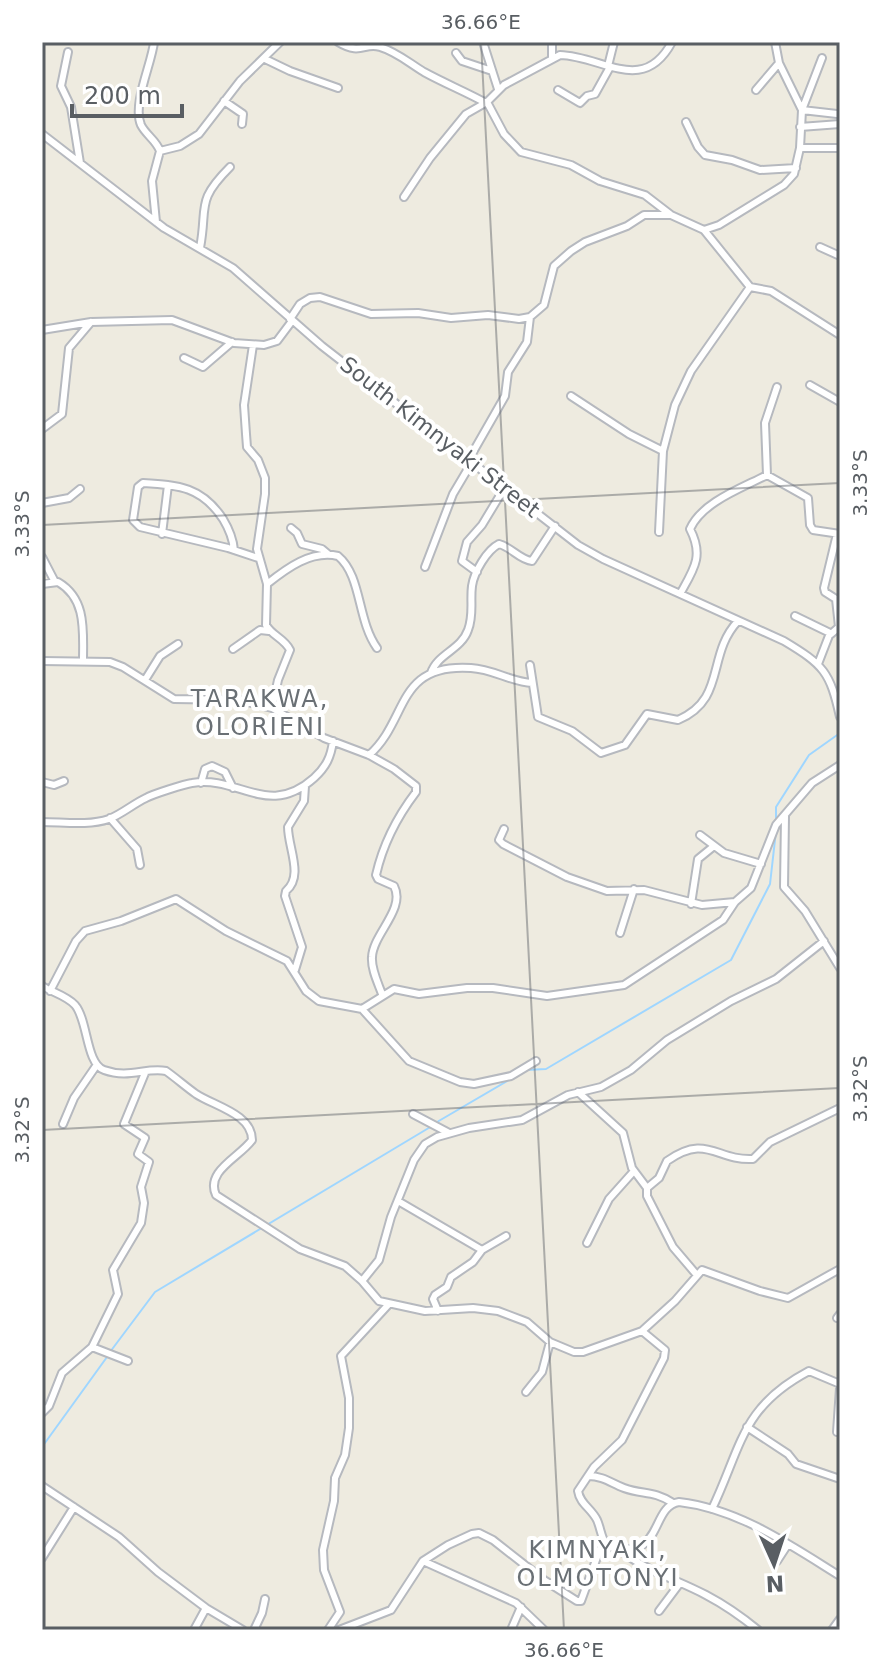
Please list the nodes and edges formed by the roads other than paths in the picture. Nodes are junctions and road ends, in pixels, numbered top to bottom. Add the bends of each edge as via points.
1 (154, 42) edge
2 (280, 42) edge
3 (338, 42) edge
4 (483, 42) edge
5 (552, 42) edge
6 (614, 42) edge
7 (672, 42) edge
8 (775, 42) edge
9 (68, 52) dead end
10 (456, 53) dead end
11 (552, 58) junction
12 (822, 58) dead end
13 (265, 59) junction
14 (779, 63) junction
15 (609, 67) junction
16 (492, 71) junction
17 (338, 88) dead end
18 (498, 89) junction
19 (558, 90) dead end
20 (756, 90) dead end
21 (224, 101) junction
22 (487, 102) junction
23 (802, 110) junction
24 (837, 114) dead end
25 (686, 122) dead end
26 (242, 124) dead end
27 (840, 124) edge
28 (800, 127) junction
29 (42, 134) edge
30 (800, 148) junction
31 (840, 148) edge
32 (160, 151) junction
33 (80, 163) junction
34 (230, 167) dead end
35 (796, 168) junction
36 (404, 197) dead end
37 (671, 215) junction
38 (156, 222) junction
39 (704, 230) junction
40 (820, 247) dead end
41 (200, 248) junction
42 (840, 256) edge
43 (750, 287) junction
44 (530, 317) junction
45 (291, 320) junction
46 (91, 322) junction
47 (42, 330) edge
48 (840, 335) edge
49 (232, 342) junction
50 (253, 345) junction
51 (184, 358) dead end
52 (810, 385) dead end
53 (777, 387) dead end
54 (571, 396) dead end
55 (840, 402) edge
56 (42, 429) edge
57 (663, 451) junction
58 (471, 461) junction
59 (767, 475) junction
60 (168, 485) junction
61 (505, 487) junction
62 (80, 489) dead end
63 (42, 503) edge
64 (555, 526) junction
65 (291, 528) dead end
66 (659, 532) dead end
67 (162, 534) junction
68 (838, 534) edge
69 (234, 550) junction
70 (328, 554) junction
71 (42, 557) edge
72 (258, 558) junction
73 (425, 567) dead end
74 (477, 572) junction
75 (55, 582) junction
76 (42, 584) edge
77 (267, 584) junction
78 (680, 594) junction
79 (795, 616) dead end
80 (738, 621) junction
81 (269, 631) junction
82 (831, 634) junction
83 (178, 644) dead end
84 (377, 648) dead end
85 (233, 649) dead end
86 (42, 661) edge
87 (83, 661) junction
88 (818, 664) junction
89 (530, 665) dead end
90 (431, 673) junction
91 (145, 680) junction
92 (532, 683) junction
93 (272, 708) junction
94 (840, 717) edge
95 (333, 741) junction
96 (369, 755) junction
97 (840, 765) edge
98 (64, 781) dead end
99 (42, 782) edge
100 (201, 783) junction
101 (305, 786) junction
102 (233, 788) junction
103 (785, 816) junction
104 (110, 818) junction
105 (42, 822) edge
106 (504, 829) dead end
107 (700, 835) dead end
108 (714, 846) junction
109 (761, 864) junction
110 (140, 865) dead end
111 (634, 889) junction
112 (735, 902) junction
113 (691, 904) junction
114 (620, 933) dead end
115 (824, 941) junction
116 (840, 968) edge
117 (295, 970) junction
118 (42, 986) edge
119 (50, 991) junction
120 (382, 994) junction
121 (362, 1009) junction
122 (536, 1061) dead end
123 (96, 1066) junction
124 (145, 1073) junction
125 (578, 1092) junction
126 (840, 1108) edge
127 (413, 1114) dead end
128 (63, 1124) dead end
129 (449, 1133) junction
130 (634, 1171) junction
131 (647, 1188) junction
132 (398, 1201) junction
133 (506, 1236) dead end
134 (587, 1243) dead end
135 (482, 1250) junction
136 (840, 1269) edge
137 (696, 1274) junction
138 (362, 1281) junction
139 (388, 1305) junction
140 (438, 1311) junction
141 (642, 1331) junction
142 (550, 1342) junction
143 (92, 1347) junction
144 (128, 1361) dead end
145 (840, 1386) edge
146 (526, 1392) dead end
147 (42, 1413) edge
148 (747, 1427) junction
149 (837, 1432) dead end
150 (588, 1476) junction
151 (840, 1479) edge
152 (42, 1486) edge
153 (673, 1503) junction
154 (74, 1507) junction
155 (712, 1509) junction
156 (788, 1544) junction
157 (607, 1546) junction
158 (623, 1552) junction
159 (42, 1558) edge
160 (423, 1561) junction
161 (777, 1561) dead end
162 (840, 1576) edge
163 (680, 1583) junction
164 (265, 1599) dead end
165 (521, 1607) junction
166 (206, 1608) junction
167 (659, 1611) dead end
168 (840, 1619) edge
169 (194, 1630) edge
170 (243, 1630) edge
171 (254, 1630) edge
172 (328, 1630) edge
173 (339, 1630) edge
174 (511, 1630) edge
175 (544, 1630) edge
176 (758, 1630) edge
177 (832, 1630) edge

1 - 32 street via 139,116
2 - 13 street
3 - 22 street via 359,50 381,47
4 - 16 street
5 - 11 street
6 - 15 street
7 - 15 street via 663,58 643,68 630,72
8 - 14 street
9 - 33 street via 61,86 71,107
10 - 16 street via 459,60
11 - 15 street via 565,54
11 - 18 street
12 - 23 street
13 - 17 street
13 - 21 street
14 - 20 street
14 - 23 street
15 - 19 street via 595,94 580,103
16 - 18 street
18 - 22 street
21 - 26 street via 243,114
21 - 32 street via 191,140
22 - 36 street via 463,117
22 - 37 street via 521,152 571,165 645,195
23 - 24 street
23 - 28 street
25 - 35 street via 705,155 760,170
27 - 28 street
28 - 30 street
29 - 33 street, South Kimnyaki Street
30 - 31 street
30 - 35 street
32 - 38 street via 152,181
33 - 38 street, South Kimnyaki Street
34 - 41 street via 205,201
35 - 39 street via 784,185
37 - 39 street
37 - 44 street via 644,215 571,251 554,266 544,305
38 - 41 street, South Kimnyaki Street
39 - 43 street
40 - 42 street
41 - 45 street, South Kimnyaki Street via 233,268
43 - 48 street via 771,291
43 - 57 street via 681,389
44 - 45 street via 371,314 320,297 300,304
44 - 58 street via 527,342 508,372 505,396
45 - 50 street via 277,341
45 - 58 street, South Kimnyaki Street
46 - 47 street
46 - 49 street via 178,321
46 - 56 street via 70,344 62,414
49 - 50 street
49 - 51 street via 203,367
50 - 72 street via 244,405 247,447 263,470 265,486
52 - 55 street
53 - 59 street via 764,426
54 - 57 street
57 - 66 street
58 - 61 street, South Kimnyaki Street
58 - 73 street
59 - 68 street via 808,498 810,528
59 - 78 street via 696,518 690,529 697,556
60 - 67 street
60 - 67 street via 140,485 133,520
60 - 69 street via 184,487 208,501 230,531
61 - 64 street, South Kimnyaki Street
61 - 74 street via 465,546 462,561
62 - 63 street via 69,498
64 - 74 street via 532,561 499,544
64 - 78 street, South Kimnyaki Street via 594,554
65 - 70 street via 302,544
67 - 69 street
68 - 82 street via 824,590 836,599 839,611 839,627
69 - 72 street
70 - 77 street via 307,558
70 - 84 street via 341,558 349,570
71 - 75 street
72 - 77 street
74 - 90 street via 467,635
75 - 76 street
75 - 87 street via 74,595 80,608
77 - 81 street
78 - 80 street, South Kimnyaki Street
79 - 82 street
80 - 88 street, South Kimnyaki Street via 784,641
80 - 92 street via 725,638 706,700 678,720 647,714 625,745 609,753 596,751 572,731 538,717
81 - 85 street via 260,630
81 - 93 street via 284,639 290,650
82 - 88 street
83 - 91 street via 160,656
86 - 87 street
87 - 91 street via 117,664
88 - 94 street, South Kimnyaki Street via 832,684
89 - 92 street
90 - 92 street via 474,668
90 - 96 street via 404,698 384,739
91 - 93 street via 179,700 239,700
93 - 95 street
95 - 96 street
95 - 101 street via 326,766
96 - 120 street via 417,790 386,843 376,875 397,891 372,957
97 - 103 street via 812,783
98 - 99 street
100 - 102 street
100 - 102 street via 205,769 212,766 225,772
100 - 104 street via 152,795
101 - 102 street via 271,796
101 - 117 street via 304,801 288,827 296,877 285,893 302,947
103 - 109 street via 776,825
103 - 115 street via 784,887
104 - 105 street
104 - 110 street via 137,849
106 - 111 street via 499,840 503,844 567,877 607,891
107 - 108 street
108 - 109 street
108 - 113 street via 698,859
109 - 112 street via 751,888
111 - 113 street
111 - 114 street
112 - 113 street
112 - 120 street via 715,925 619,987 547,996 476,987 419,994 394,989
115 - 116 street
115 - 125 street via 776,979 667,1040 624,1074
117 - 119 street via 182,900 171,899 85,931
117 - 121 street via 313,998
118 - 119 street
119 - 123 street via 76,1007
120 - 121 street
121 - 122 street via 409,1061 460,1082 511,1076
123 - 124 street via 119,1074
123 - 128 street
124 - 138 street via 166,1071 230,1111 251,1131 251,1142 216,1176 216,1195 292,1245 337,1261
124 - 143 street via 124,1124 145,1136 138,1154 149,1162 141,1187 141,1223 115,1264 118,1294
125 - 129 street via 522,1120
125 - 130 street via 623,1133
126 - 131 street via 770,1142 753,1159 695,1148 667,1161
127 - 129 street
129 - 132 street via 430,1140 418,1153
130 - 131 street
130 - 134 street via 609,1199
131 - 137 street via 673,1247
132 - 135 street
132 - 138 street via 379,1260
133 - 135 street
135 - 140 street via 435,1295
136 - 137 street via 788,1298 705,1270
137 - 141 street
138 - 139 street
139 - 140 street
139 - 172 street via 341,1356 349,1420 323,1550 324,1570 340,1612
140 - 142 street via 498,1311 533,1326
141 - 142 street via 578,1353
141 - 150 street via 665,1350 664,1358 622,1440
142 - 146 street via 542,1372
143 - 144 street
143 - 147 street via 62,1373
145 - 148 street via 806,1371 772,1395
145 - 149 street
148 - 151 street via 796,1464
148 - 155 street
150 - 153 street via 649,1491
150 - 157 street via 578,1497 597,1520
152 - 154 street
153 - 155 street
153 - 158 street via 648,1540
154 - 159 street
154 - 166 street
155 - 156 street
156 - 161 street
156 - 162 street
157 - 158 street
157 - 160 street via 598,1552 585,1597 579,1601 479,1533 462,1537
158 - 163 street
160 - 165 street
160 - 173 street via 395,1607
163 - 167 street
163 - 176 street via 725,1605
164 - 171 street
165 - 174 street
165 - 175 street
166 - 169 street
166 - 170 street
168 - 177 street

